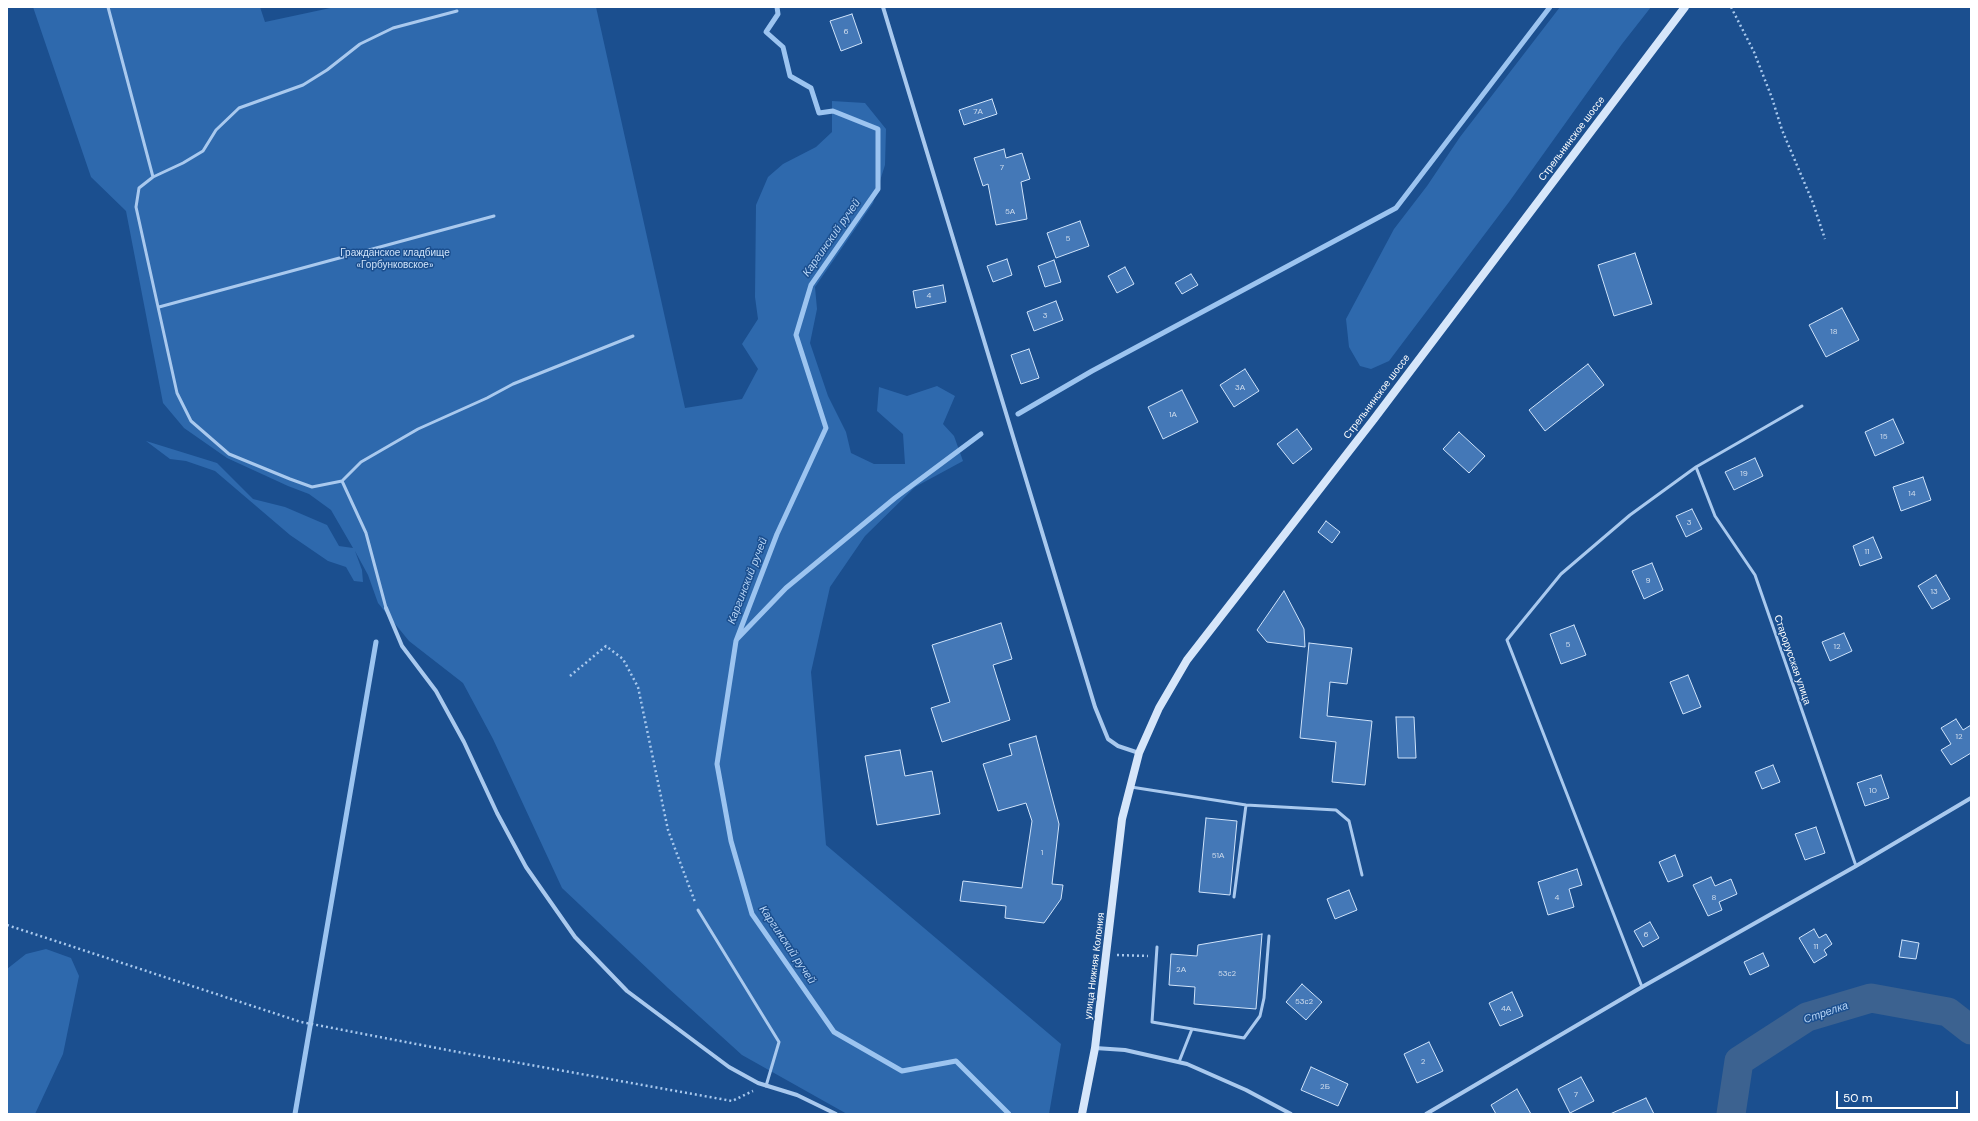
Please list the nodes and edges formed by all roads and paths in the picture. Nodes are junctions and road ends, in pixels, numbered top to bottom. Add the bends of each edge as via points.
1 (108, 7) edge
2 (883, 7) edge
3 (1685, 7) edge
4 (1731, 7) edge
5 (457, 11) dead end
6 (153, 176) junction
7 (494, 216) dead end
8 (1825, 239) dead end
9 (158, 307) junction
10 (633, 336) dead end
11 (1802, 406) dead end
12 (1696, 467) junction
13 (342, 481) junction
14 (386, 608) joint
15 (570, 676) dead end
16 (1139, 753) junction
17 (1129, 787) junction
18 (1971, 798) edge
19 (1246, 805) junction
20 (1122, 819) joint
21 (1856, 866) junction
22 (1362, 875) dead end
23 (1234, 897) dead end
24 (698, 910) joint
25 (7, 925) edge
26 (1269, 936) dead end
27 (1157, 947) dead end
28 (1114, 954) dead end
29 (1157, 957) junction
30 (1642, 987) junction
31 (1192, 1029) junction
32 (1095, 1048) junction
33 (1179, 1062) junction
34 (766, 1086) junction
35 (836, 1114) edge
36 (1082, 1114) edge
37 (1291, 1114) edge
38 (1426, 1114) edge

1 - 6 lane
2 - 16 street via 1095,707 1108,739 1118,746
3 - 16 main road, Стрельнинское шоссе via 1374,419 1187,660 1159,708
4 - 8 path via 1754,52
5 - 6 lane via 393,28 360,44 303,85 239,108 216,130 203,151
6 - 9 lane via 139,188 136,207
7 - 9 lane
9 - 13 lane via 177,394 191,421 229,454 290,479 312,487
10 - 13 lane via 513,384 418,429 361,462
11 - 12 lane
12 - 21 lane, Старорусская улица via 1715,516 1755,575
12 - 30 lane via 1630,515 1561,574 1508,640
13 - 14 lane via 366,533
14 - 34 street via 402,646 436,691 464,742 526,867 575,937 627,991 729,1067
15 - 24 path via 606,646 623,659 638,687 668,830
16 - 17 main road, Стрельнинское шоссе
17 - 19 lane
17 - 20 main road, Стрельнинское шоссе
18 - 21 street
19 - 22 lane via 1336,810 1349,821
19 - 23 lane
20 - 32 main road, улица Нижняя Колония
21 - 30 street
24 - 34 lane via 779,1042
25 - 34 path via 301,1022 732,1101
26 - 31 lane via 1260,1016 1244,1038
27 - 29 lane
28 - 29 path
29 - 31 lane via 1152,1022
30 - 38 street
31 - 33 lane
32 - 33 street via 1125,1050
32 - 36 main road, улица Нижняя Колония
33 - 37 street via 1246,1090
34 - 35 street via 797,1095

